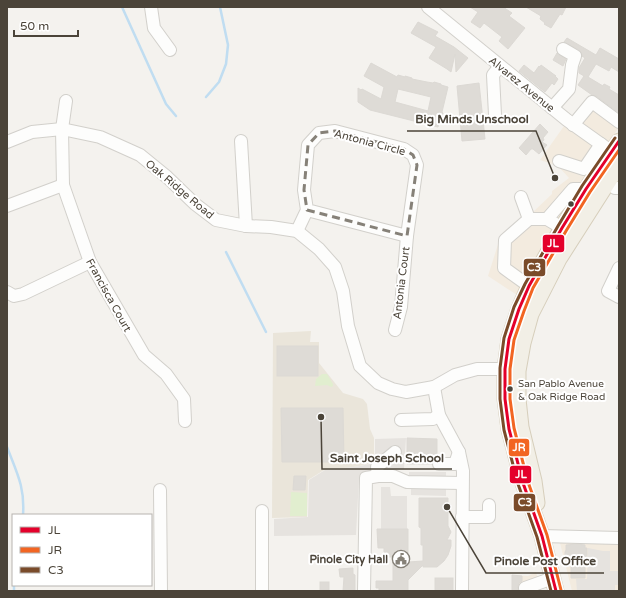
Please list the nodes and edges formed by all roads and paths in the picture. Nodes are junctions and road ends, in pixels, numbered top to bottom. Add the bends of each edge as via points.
1 (151, 7) edge
2 (428, 7) edge
3 (563, 49) dead end
4 (170, 50) dead end
5 (500, 66) junction
6 (66, 101) dead end
7 (552, 108) junction
8 (495, 115) dead end
9 (619, 122) edge
10 (573, 125) junction
11 (62, 129) junction
12 (241, 141) dead end
13 (7, 142) edge
14 (613, 148) edge
15 (559, 160) dead end
16 (619, 165) edge
17 (63, 185) junction
18 (613, 186) edge
19 (586, 189) junction
20 (521, 197) dead end
21 (7, 206) edge
22 (307, 210) junction
23 (529, 219) junction
24 (547, 219) junction
25 (246, 226) junction
26 (297, 231) junction
27 (567, 232) junction
28 (407, 236) junction
29 (90, 262) junction
30 (619, 268) edge
31 (529, 286) junction
32 (7, 292) edge
33 (619, 297) edge
34 (395, 330) dead end
35 (511, 370) junction
36 (434, 387) junction
37 (439, 415) junction
38 (401, 420) dead end
39 (185, 421) dead end
40 (395, 452) dead end
41 (459, 452) junction
42 (439, 464) dead end
43 (372, 477) junction
44 (462, 477) junction
45 (160, 490) dead end
46 (489, 505) dead end
47 (262, 512) dead end
48 (462, 517) junction
49 (542, 536) junction
50 (619, 538) edge
51 (156, 539) edge
52 (555, 584) edge
53 (534, 588) edge
54 (161, 591) edge
55 (262, 591) edge
56 (364, 591) edge
57 (462, 591) edge

1 - 4 street via 154,28
2 - 5 street, Alvarez Avenue
3 - 7 street via 575,56 569,89
5 - 7 street, Alvarez Avenue
5 - 8 street via 493,75
6 - 11 street, Francisca Court
7 - 10 street, Alvarez Avenue
9 - 10 street via 592,102
10 - 14 street, Alvarez Avenue
11 - 13 street, Oak Ridge Road via 32,132
11 - 17 street, Francisca Court
11 - 25 street, Oak Ridge Road via 100,137 140,155 216,220
12 - 25 street
14 - 15 street via 584,169
14 - 19 main road
16 - 18 main road
17 - 21 street
17 - 29 street, Francisca Court
18 - 27 main road
19 - 24 street via 573,189
19 - 27 main road
20 - 23 street
22 - 26 street
22 - 28 street
22 - 28 street, Antonia Circle via 304,190 308,145 319,133 335,131 404,149 413,155 416,165
23 - 24 street
23 - 31 street via 506,240 504,268
24 - 27 street
25 - 26 street, Oak Ridge Road
26 - 36 street via 319,249 335,267 344,291 348,326 360,366 378,383 406,392
27 - 31 main road
27 - 35 main road via 559,259 531,314 523,343
28 - 34 street, Antonia Court via 401,307
29 - 32 street via 23,294 14,296
29 - 39 street, Francisca Court via 144,355 166,374 184,399
30 - 33 street via 608,291
31 - 35 main road via 509,339
35 - 36 street via 477,369 455,375
35 - 49 main road via 534,481
36 - 37 street
37 - 38 street via 433,419
37 - 41 street
40 - 43 street via 377,467
41 - 42 street via 455,464
41 - 44 street
43 - 44 street via 393,476 407,482
43 - 56 street
44 - 48 street
45 - 51 street
46 - 48 street via 489,517
47 - 55 street
48 - 57 street
49 - 50 street
49 - 52 main road
51 - 54 street
52 - 53 street

